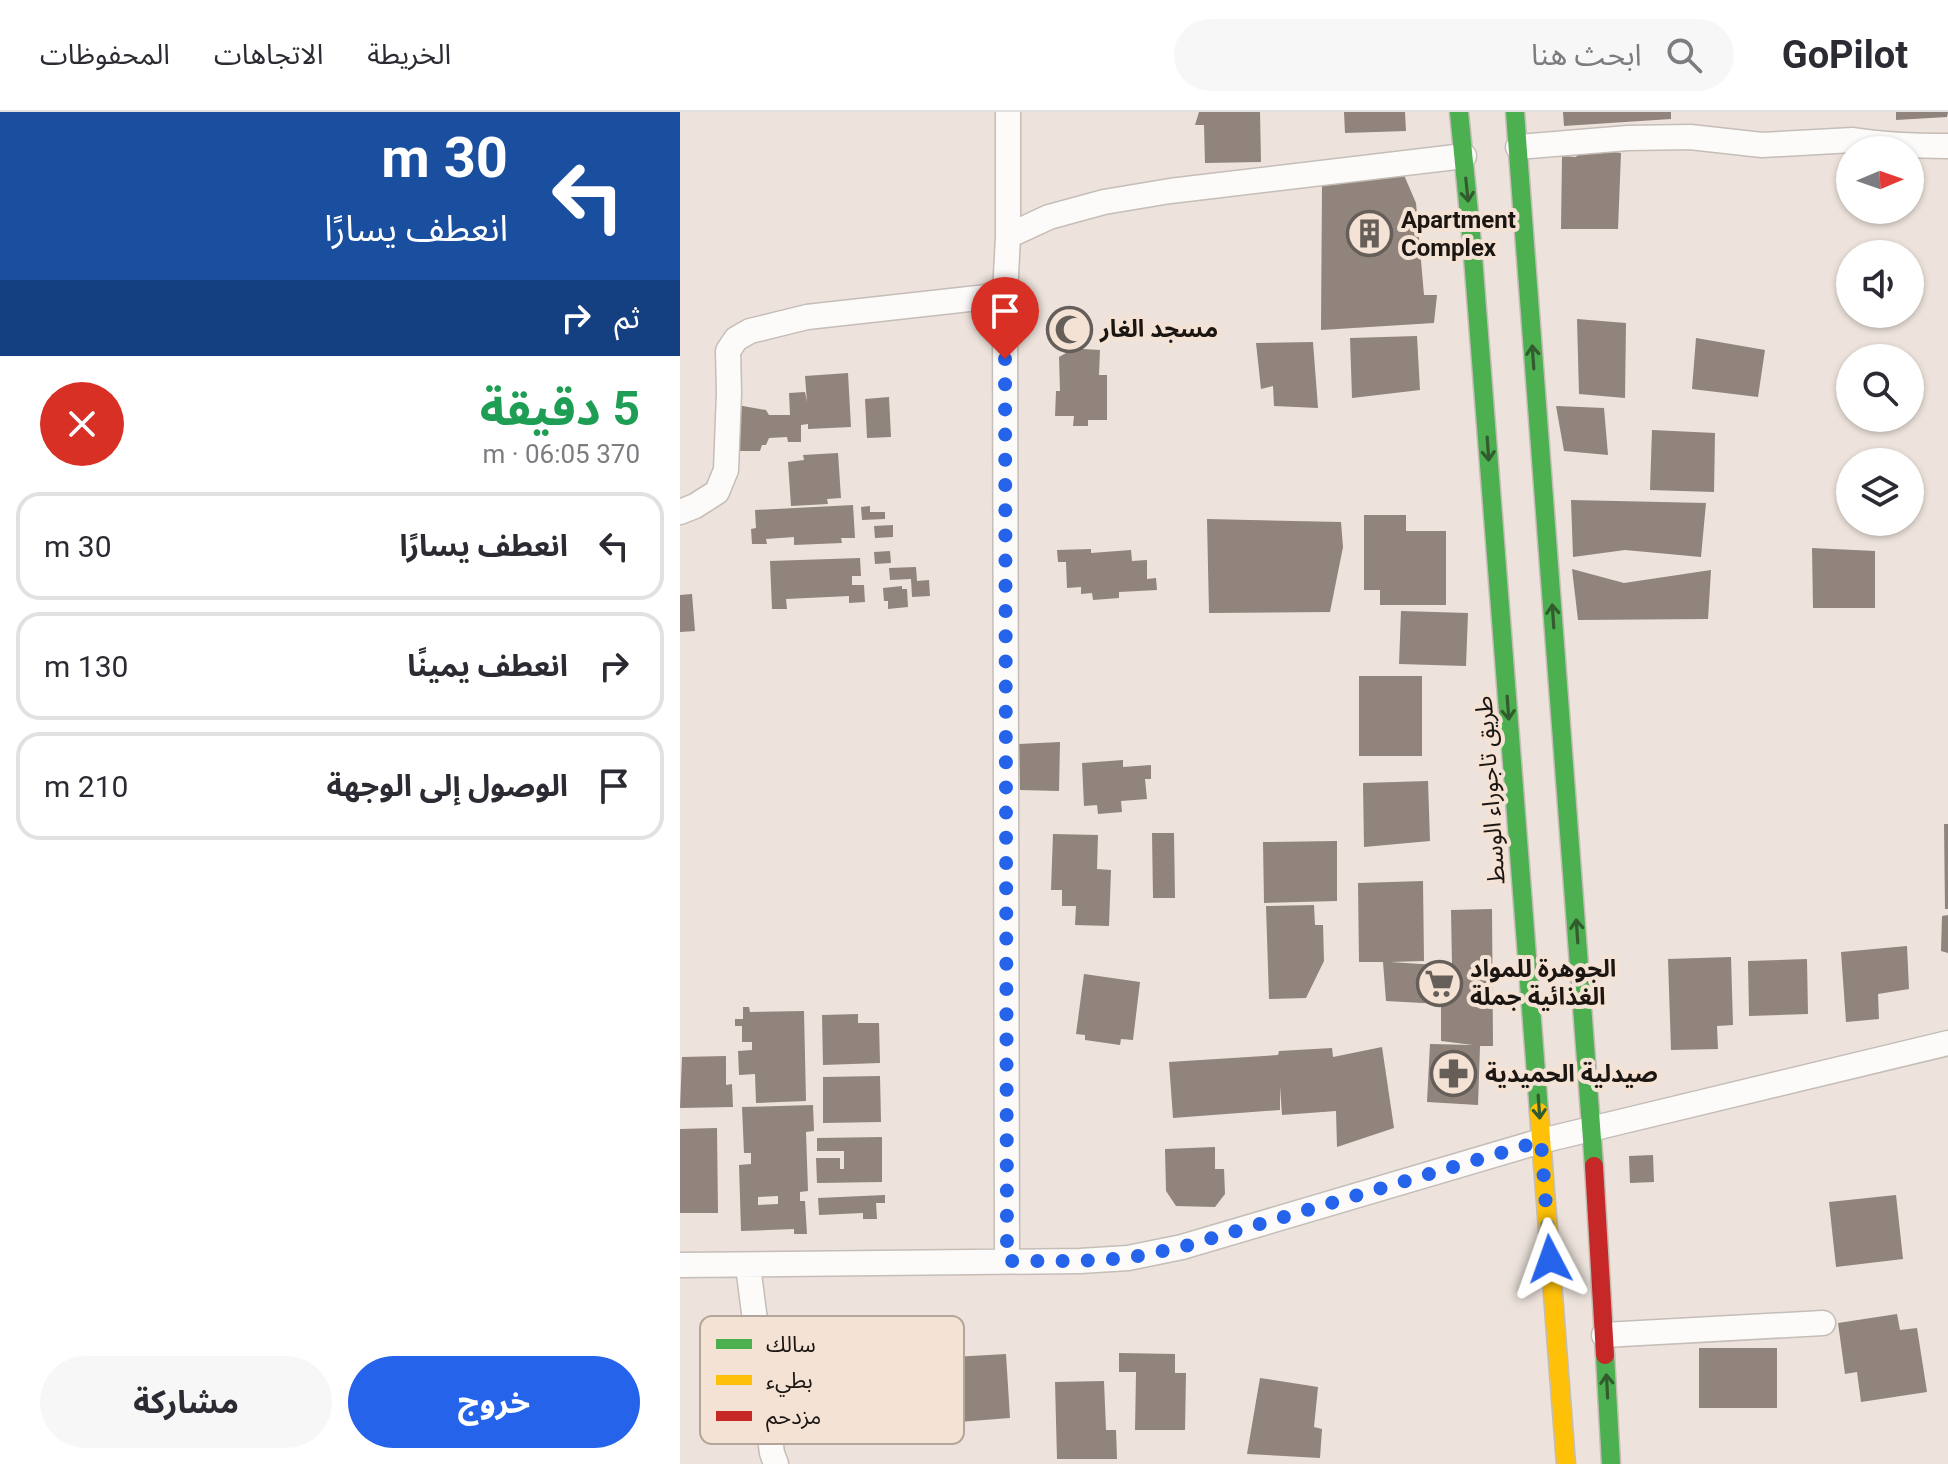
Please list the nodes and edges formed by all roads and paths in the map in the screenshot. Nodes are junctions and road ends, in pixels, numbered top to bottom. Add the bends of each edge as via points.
1 (1008, 112) edge
2 (1459, 112) edge
3 (1515, 112) edge
4 (1948, 146) edge
5 (1518, 147) junction
6 (1464, 156) junction
7 (1008, 236) junction
8 (1005, 295) junction
9 (680, 512) edge
10 (1948, 1043) edge
11 (1592, 1128) junction
12 (1541, 1141) junction
13 (1007, 1261) junction
14 (680, 1265) edge
15 (748, 1266) junction
16 (754, 1316) edge
17 (1823, 1323) dead end
18 (1604, 1335) junction
19 (771, 1444) edge
20 (776, 1464) edge
21 (1566, 1464) edge
22 (1611, 1464) edge

1 - 7 street
2 - 6 main road, طريق تاجوراء الوسط
3 - 5 main road
4 - 5 street via 1853,140 1762,145 1690,137
11 -> 5 main road
6 - 7 street via 1104,202 1049,217
6 -> 12 main road, طريق تاجوراء الوسط
7 - 8 street
8 - 9 street via 807,317 736,339 728,351 726,470 717,492
8 - 13 street
10 - 11 street
11 - 12 street
11 - 18 main road
12 - 13 street via 1182,1247 1128,1258
12 - 21 main road, طريق تاجوراء الوسط
13 - 15 street
14 - 15 street
15 - 16 street
17 - 18 street
22 -> 18 main road
19 - 20 street

